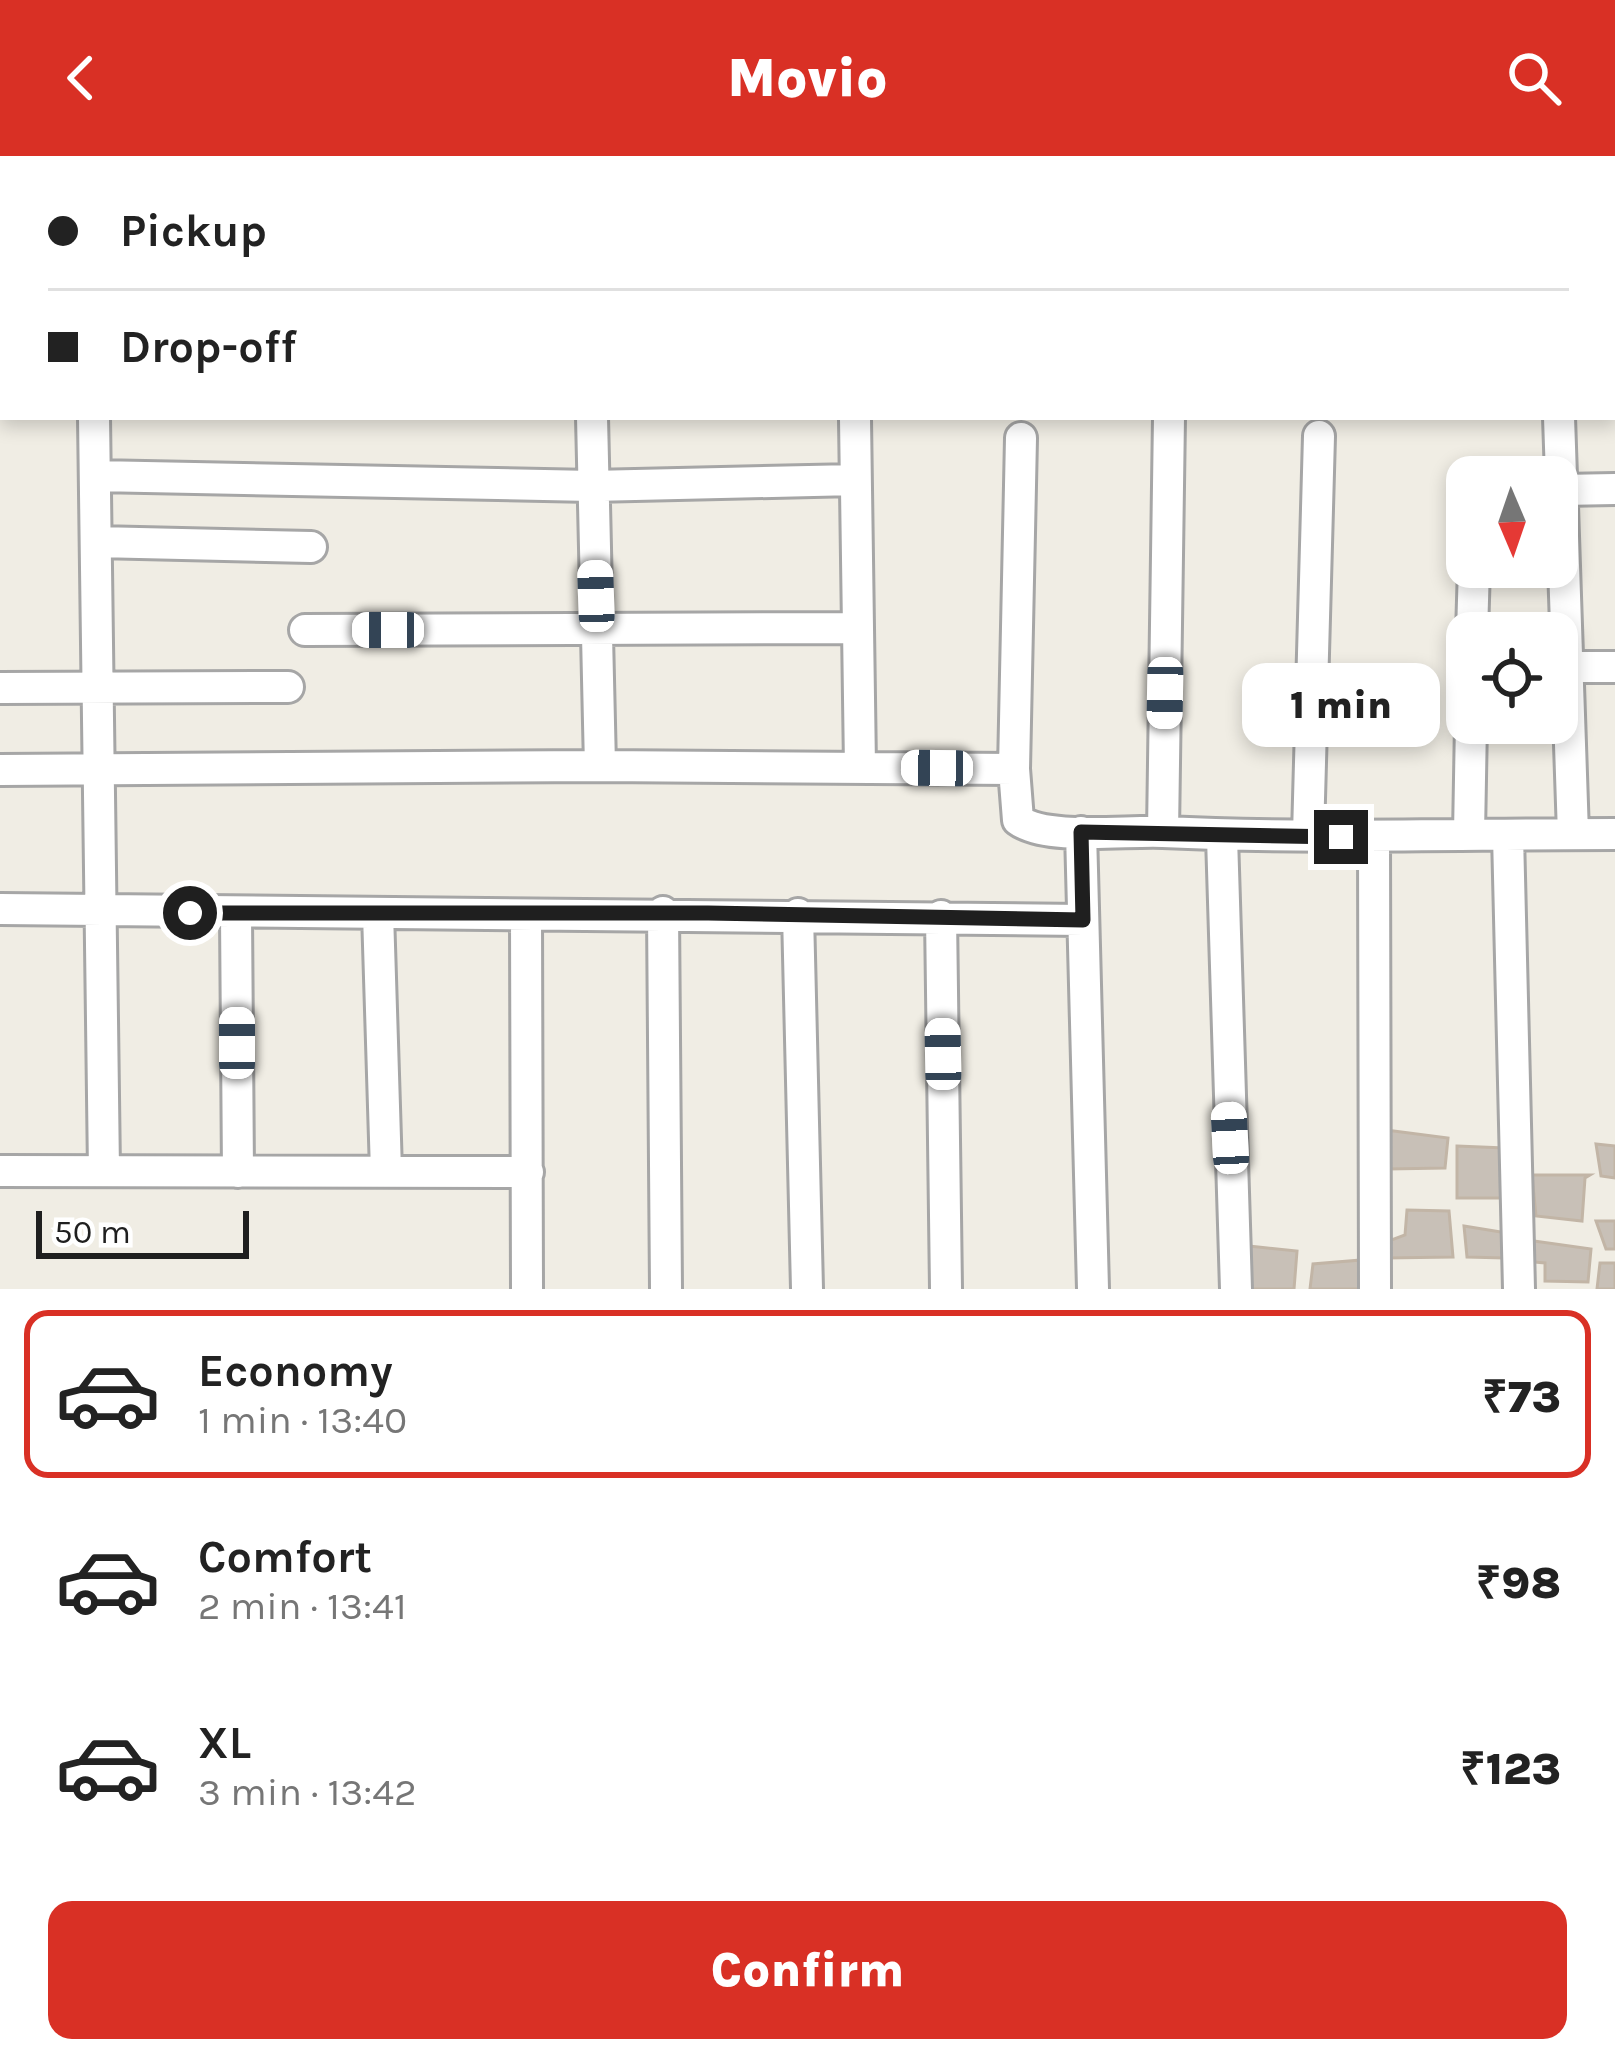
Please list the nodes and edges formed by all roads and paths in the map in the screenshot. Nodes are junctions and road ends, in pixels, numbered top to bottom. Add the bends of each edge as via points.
1 (94, 420) edge
2 (592, 420) edge
3 (855, 420) edge
4 (1169, 420) edge
5 (1559, 420) edge
6 (1319, 436) dead end
7 (1021, 438) dead end
8 (1561, 456) edge
9 (95, 476) junction
10 (855, 480) junction
11 (592, 486) junction
12 (1615, 489) edge
13 (1578, 490) edge
14 (97, 542) junction
15 (311, 547) dead end
16 (855, 628) junction
17 (304, 630) dead end
18 (598, 632) junction
19 (1578, 667) edge
20 (1615, 667) edge
21 (100, 687) junction
22 (288, 687) dead end
23 (0, 688) edge
24 (1471, 744) edge
25 (1570, 744) edge
26 (600, 766) junction
27 (860, 767) junction
28 (1014, 769) junction
29 (0, 770) edge
30 (102, 770) junction
31 (1081, 832) junction
32 (1163, 832) junction
33 (1469, 834) junction
34 (1573, 834) junction
35 (1615, 834) edge
36 (1508, 835) junction
37 (1308, 836) junction
38 (1222, 837) junction
39 (1374, 839) junction
40 (0, 909) edge
41 (97, 909) junction
42 (663, 912) junction
43 (377, 913) junction
44 (798, 914) junction
45 (236, 915) junction
46 (526, 915) junction
47 (941, 916) junction
48 (1083, 920) junction
49 (0, 1171) edge
50 (104, 1171) junction
51 (386, 1171) junction
52 (238, 1172) junction
53 (528, 1172) junction
54 (527, 1289) edge
55 (665, 1289) edge
56 (807, 1289) edge
57 (946, 1289) edge
58 (1093, 1289) edge
59 (1236, 1289) edge
60 (1375, 1289) edge
61 (1519, 1289) edge

1 - 9 street
2 - 11 street
3 - 10 street
4 - 32 street
5 - 8 street
6 - 37 street
7 - 28 street
9 - 11 street
9 - 14 street
10 - 11 street
10 - 16 street
11 - 18 street
12 - 13 street
14 - 15 street
14 - 21 street
16 - 18 street
16 - 27 street
17 - 18 street
18 - 26 street
19 - 20 street
21 - 22 street
21 - 23 street
21 - 30 street
24 - 33 street
25 - 34 street
26 - 27 street
26 - 30 street
27 - 28 street
28 - 31 street via 1018,820
29 - 30 street
30 - 41 street
31 - 32 street
31 - 48 street
32 - 38 street
33 - 36 street
33 - 39 street
34 - 35 street
34 - 36 street
36 - 61 street
37 - 38 street
37 - 39 street
38 - 59 street
39 - 60 street
40 - 41 street
41 - 45 street
41 - 50 street
42 - 44 street
42 - 46 street
42 - 55 street
43 - 45 street
43 - 46 street
43 - 51 street
44 - 47 street
44 - 56 street
45 - 52 street
46 - 53 street
47 - 48 street
47 - 57 street
48 - 58 street
49 - 50 street
50 - 52 street
51 - 52 street
51 - 53 street
53 - 54 street

